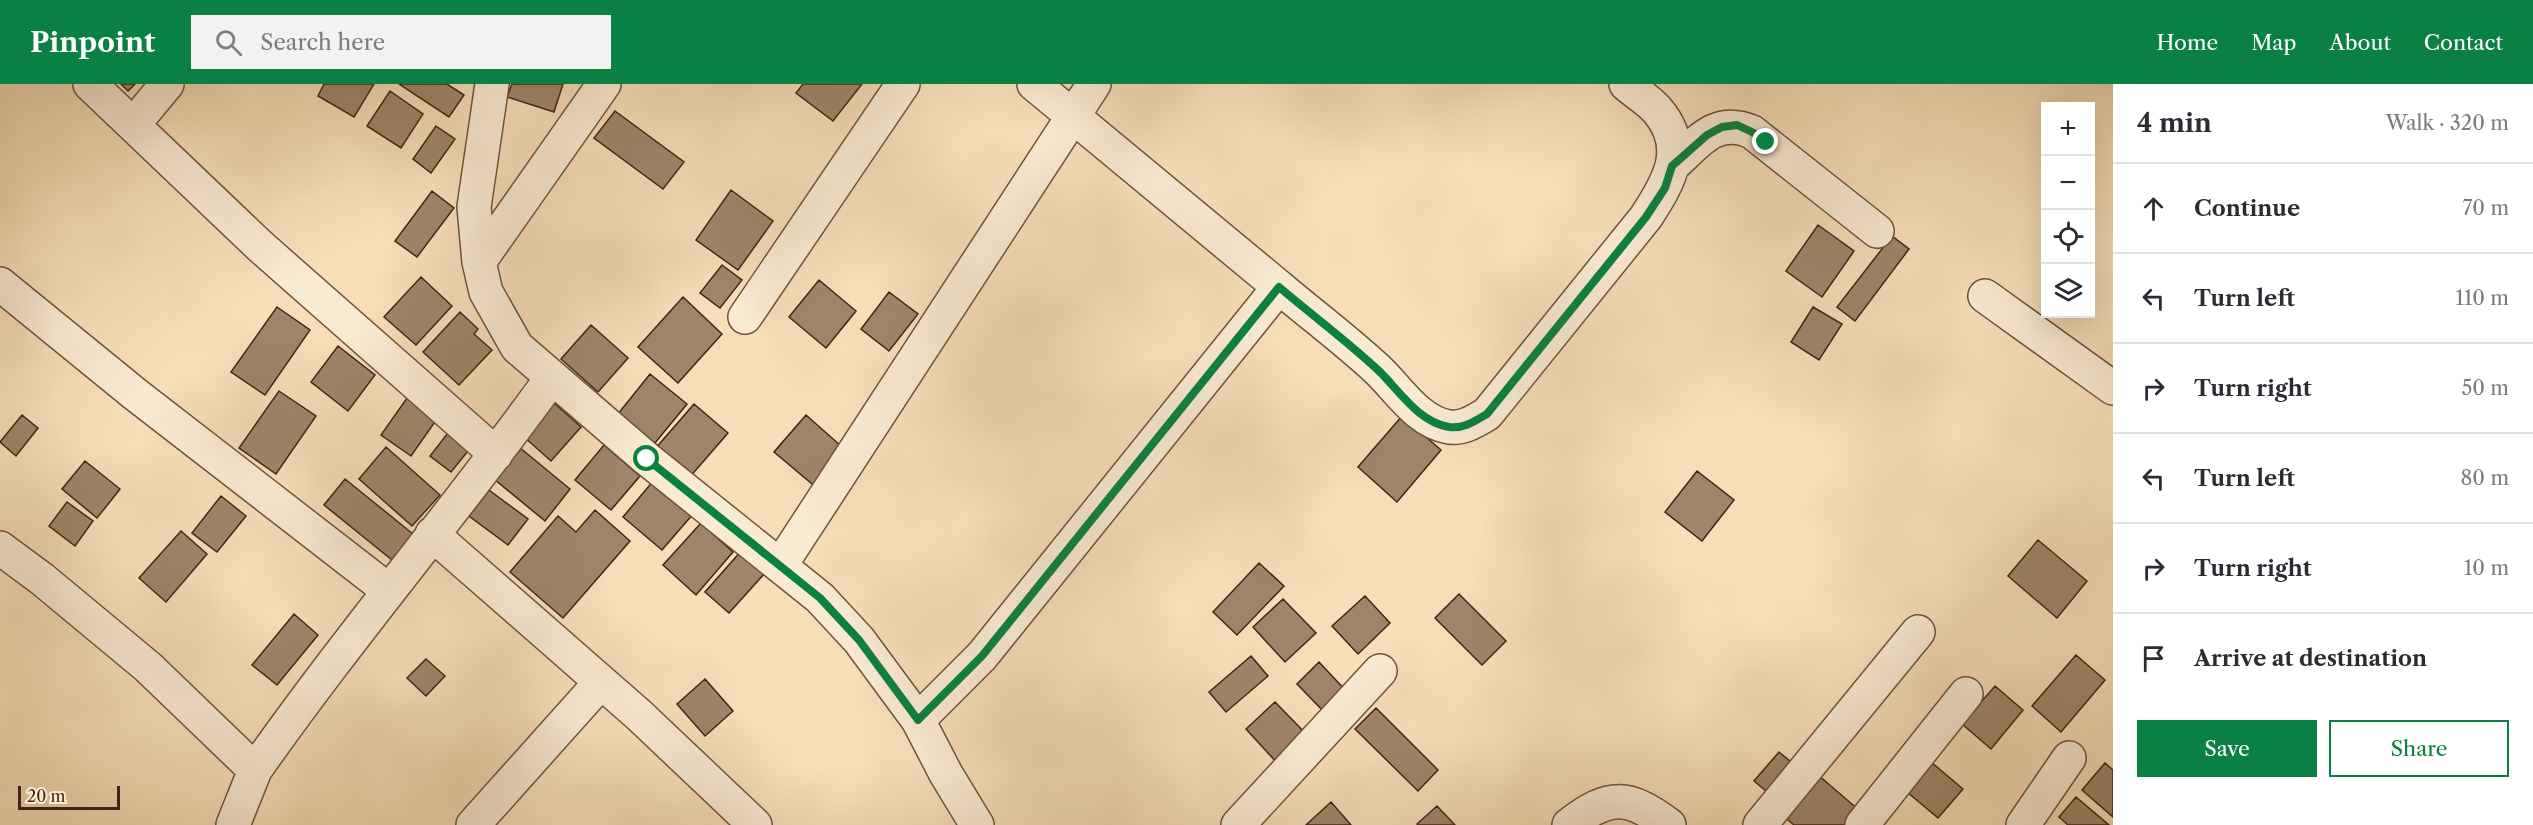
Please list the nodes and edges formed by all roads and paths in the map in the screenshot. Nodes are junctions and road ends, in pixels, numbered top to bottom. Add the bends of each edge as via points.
1 (90, 84) edge
2 (167, 84) edge
3 (492, 84) edge
4 (604, 84) edge
5 (903, 84) edge
6 (1034, 84) edge
7 (1094, 84) edge
8 (1626, 84) edge
9 (1073, 118) junction
10 (133, 125) junction
11 (1672, 166) junction
12 (1877, 231) dead end
13 (479, 262) junction
14 (0, 284) edge
15 (1279, 287) junction
16 (1985, 296) dead end
17 (745, 317) dead end
18 (551, 379) junction
19 (2113, 388) edge
20 (496, 454) junction
21 (432, 534) junction
22 (0, 548) edge
23 (780, 566) junction
24 (388, 590) junction
25 (1918, 632) dead end
26 (1380, 671) dead end
27 (601, 682) junction
28 (1966, 694) dead end
29 (918, 720) junction
30 (2069, 759) dead end
31 (255, 770) junction
32 (233, 825) edge
33 (473, 825) edge
34 (755, 825) edge
35 (977, 825) edge
36 (1238, 825) edge
37 (1569, 825) edge
38 (1669, 825) edge
39 (1760, 825) edge
40 (1862, 825) edge
41 (2023, 825) edge

1 - 10 street
2 - 10 street
3 - 13 street via 474,207
4 - 13 street
5 - 17 street
6 - 9 street
7 - 9 street
8 - 11 street via 1658,111 1674,137
9 - 15 street
9 - 23 street
10 - 20 street via 260,246
11 - 12 street via 1707,135 1737,125 1752,132
11 - 15 street via 1665,188 1646,217 1487,414 1466,426 1449,427 1434,422 1410,405 1378,370
13 - 18 street via 486,292 517,348
14 - 24 street
15 - 29 street via 982,656
16 - 19 street
18 - 20 street
18 - 23 street
20 - 21 street
21 - 24 street
21 - 27 street
22 - 31 street via 148,667
23 - 29 street via 820,598 859,640
24 - 31 street
25 - 39 street
26 - 36 street
27 - 33 street
27 - 34 street
28 - 40 street
29 - 35 street
30 - 41 street
31 - 32 street
37 - 38 street via 1610,802 1630,801

